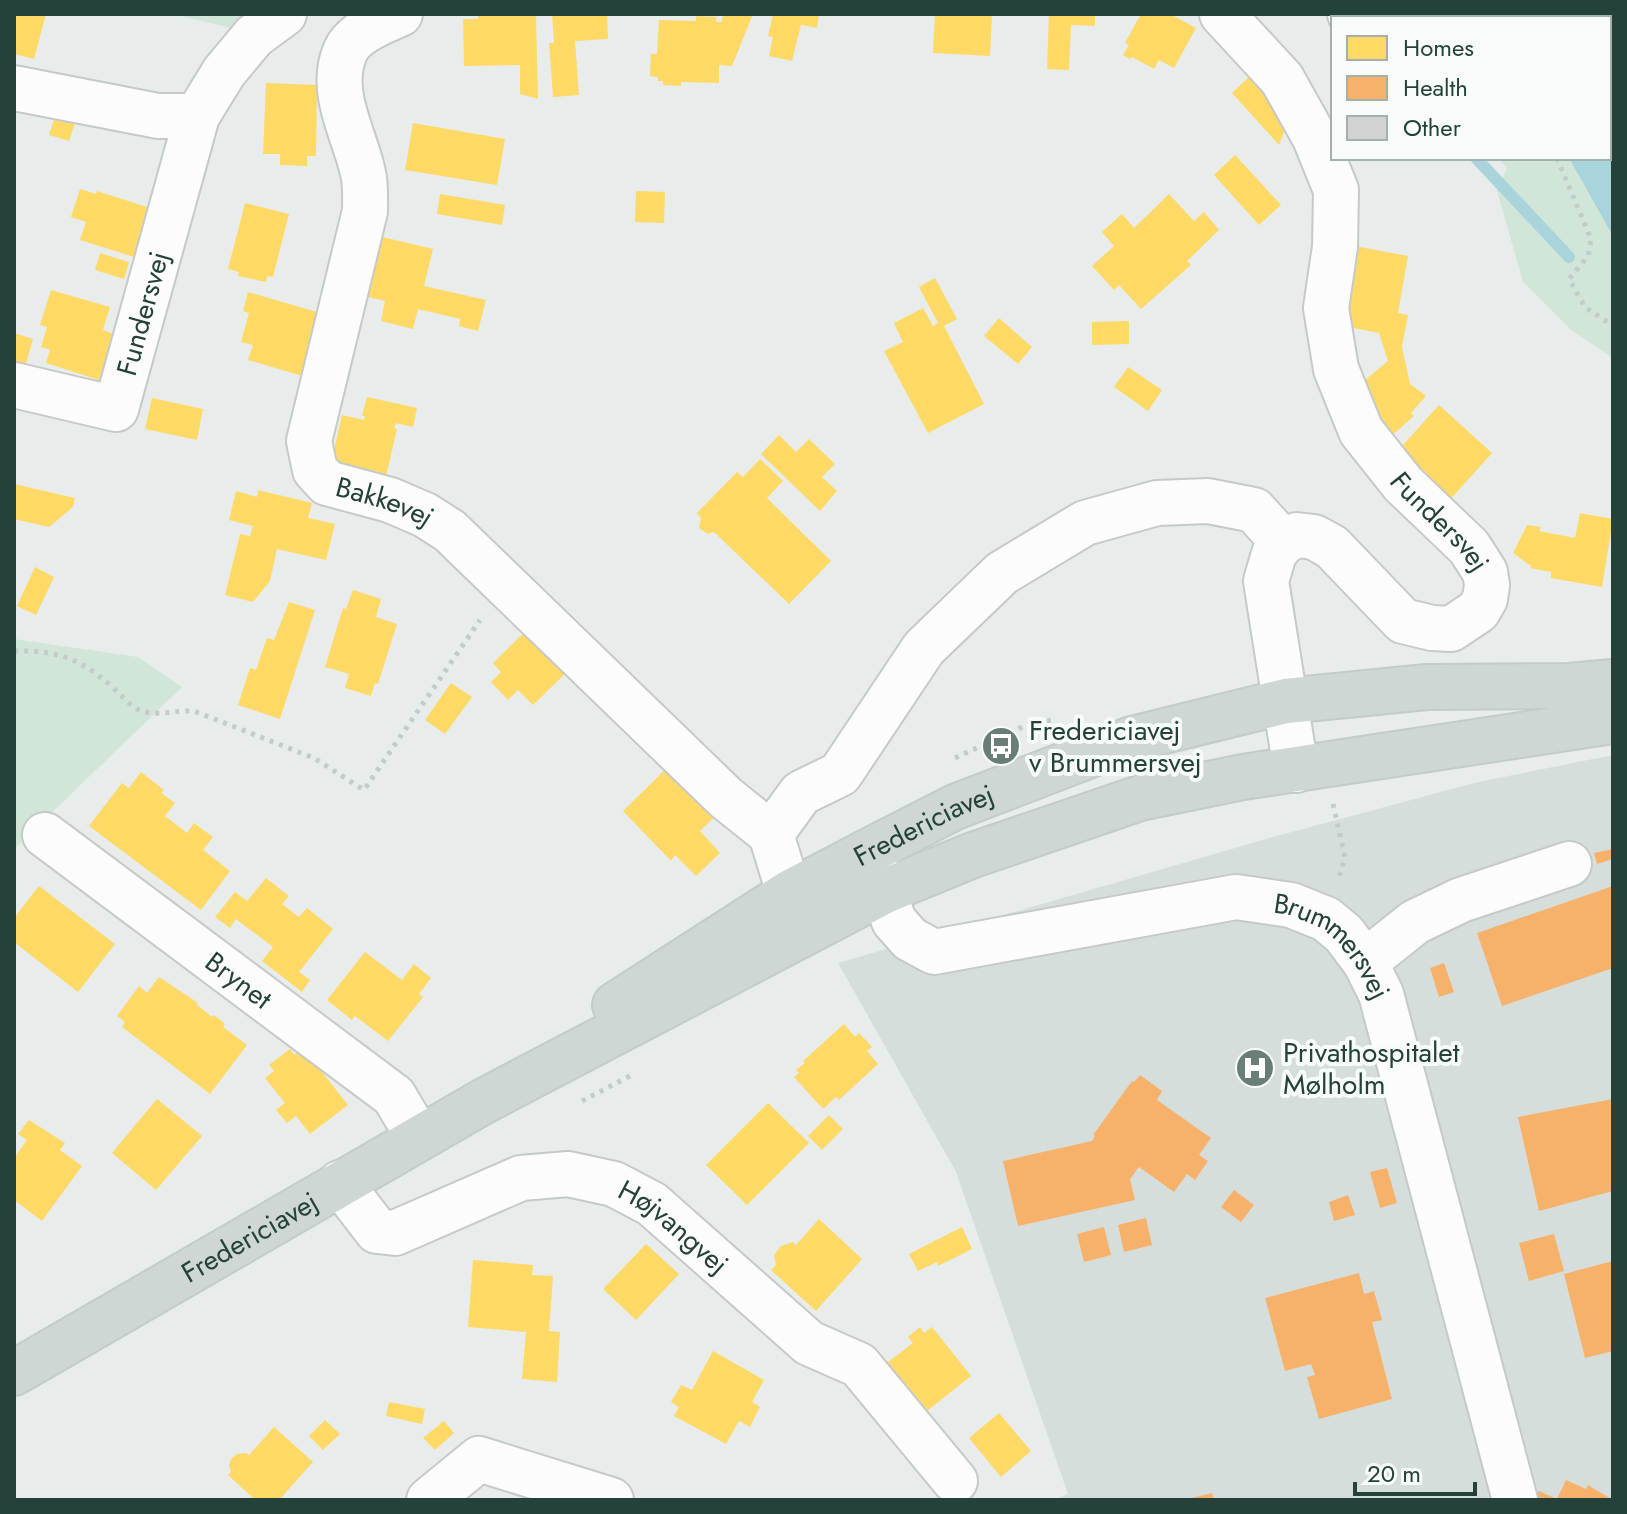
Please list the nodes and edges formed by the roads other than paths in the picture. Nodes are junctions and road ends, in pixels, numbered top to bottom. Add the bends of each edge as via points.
1 (284, 14) edge
2 (400, 14) edge
3 (1222, 14) edge
4 (14, 88) edge
5 (197, 116) junction
6 (14, 385) edge
7 (1283, 542) junction
8 (1613, 682) edge
9 (1286, 701) junction
10 (1613, 721) edge
11 (1296, 770) junction
12 (771, 834) junction
13 (45, 835) dead end
14 (869, 851) junction
15 (1569, 864) dead end
16 (885, 891) junction
17 (789, 893) junction
18 (1365, 962) junction
19 (484, 1101) junction
20 (419, 1138) junction
21 (340, 1183) junction
22 (14, 1373) edge
23 (955, 1481) dead end
24 (429, 1500) edge
25 (611, 1500) edge
26 (1515, 1500) edge

1 - 5 street, Fundersvej via 254,36
2 - 12 street, Bakkevej via 368,28 345,50 342,105 364,176 365,211 309,441 315,470 327,483 390,500 450,531 726,798
3 - 7 street, Fundersvej via 1282,79 1336,190 1326,308 1336,369 1361,431 1403,484 1469,547 1485,572 1485,599 1478,611 1451,629 1403,621 1332,547 1297,535
4 - 5 street via 158,116
5 - 6 street, Fundersvej via 116,409
7 - 9 street via 1266,581
7 - 12 street via 1254,510 1208,501 1157,503 1085,523 1002,573 924,648 840,774 801,793
8 - 9 main road, Fredericiavej via 1427,687
9 - 11 street
9 - 14 main road, Fredericiavej via 1132,739 955,807
10 - 11 main road, Fredericiavej
11 - 16 main road, Fredericiavej via 1140,798
12 - 17 street
13 - 20 street, Brynet via 394,1096
14 - 16 street, Brummersvej
14 - 17 main road, Fredericiavej
15 - 18 street via 1461,900 1415,922
16 - 18 street, Brummersvej via 894,921 910,939 934,952 1236,897 1291,905 1326,919
16 - 19 main road, Fredericiavej
17 - 19 main road, Fredericiavej via 643,985
18 - 26 street, Brummersvej via 1381,994
19 - 20 main road, Fredericiavej
20 - 21 main road, Fredericiavej
21 - 22 main road, Fredericiavej
21 - 23 street, Højvangvej via 377,1231 395,1233 521,1178 568,1174 614,1184 652,1204 809,1343 859,1365
24 - 25 street via 479,1459

